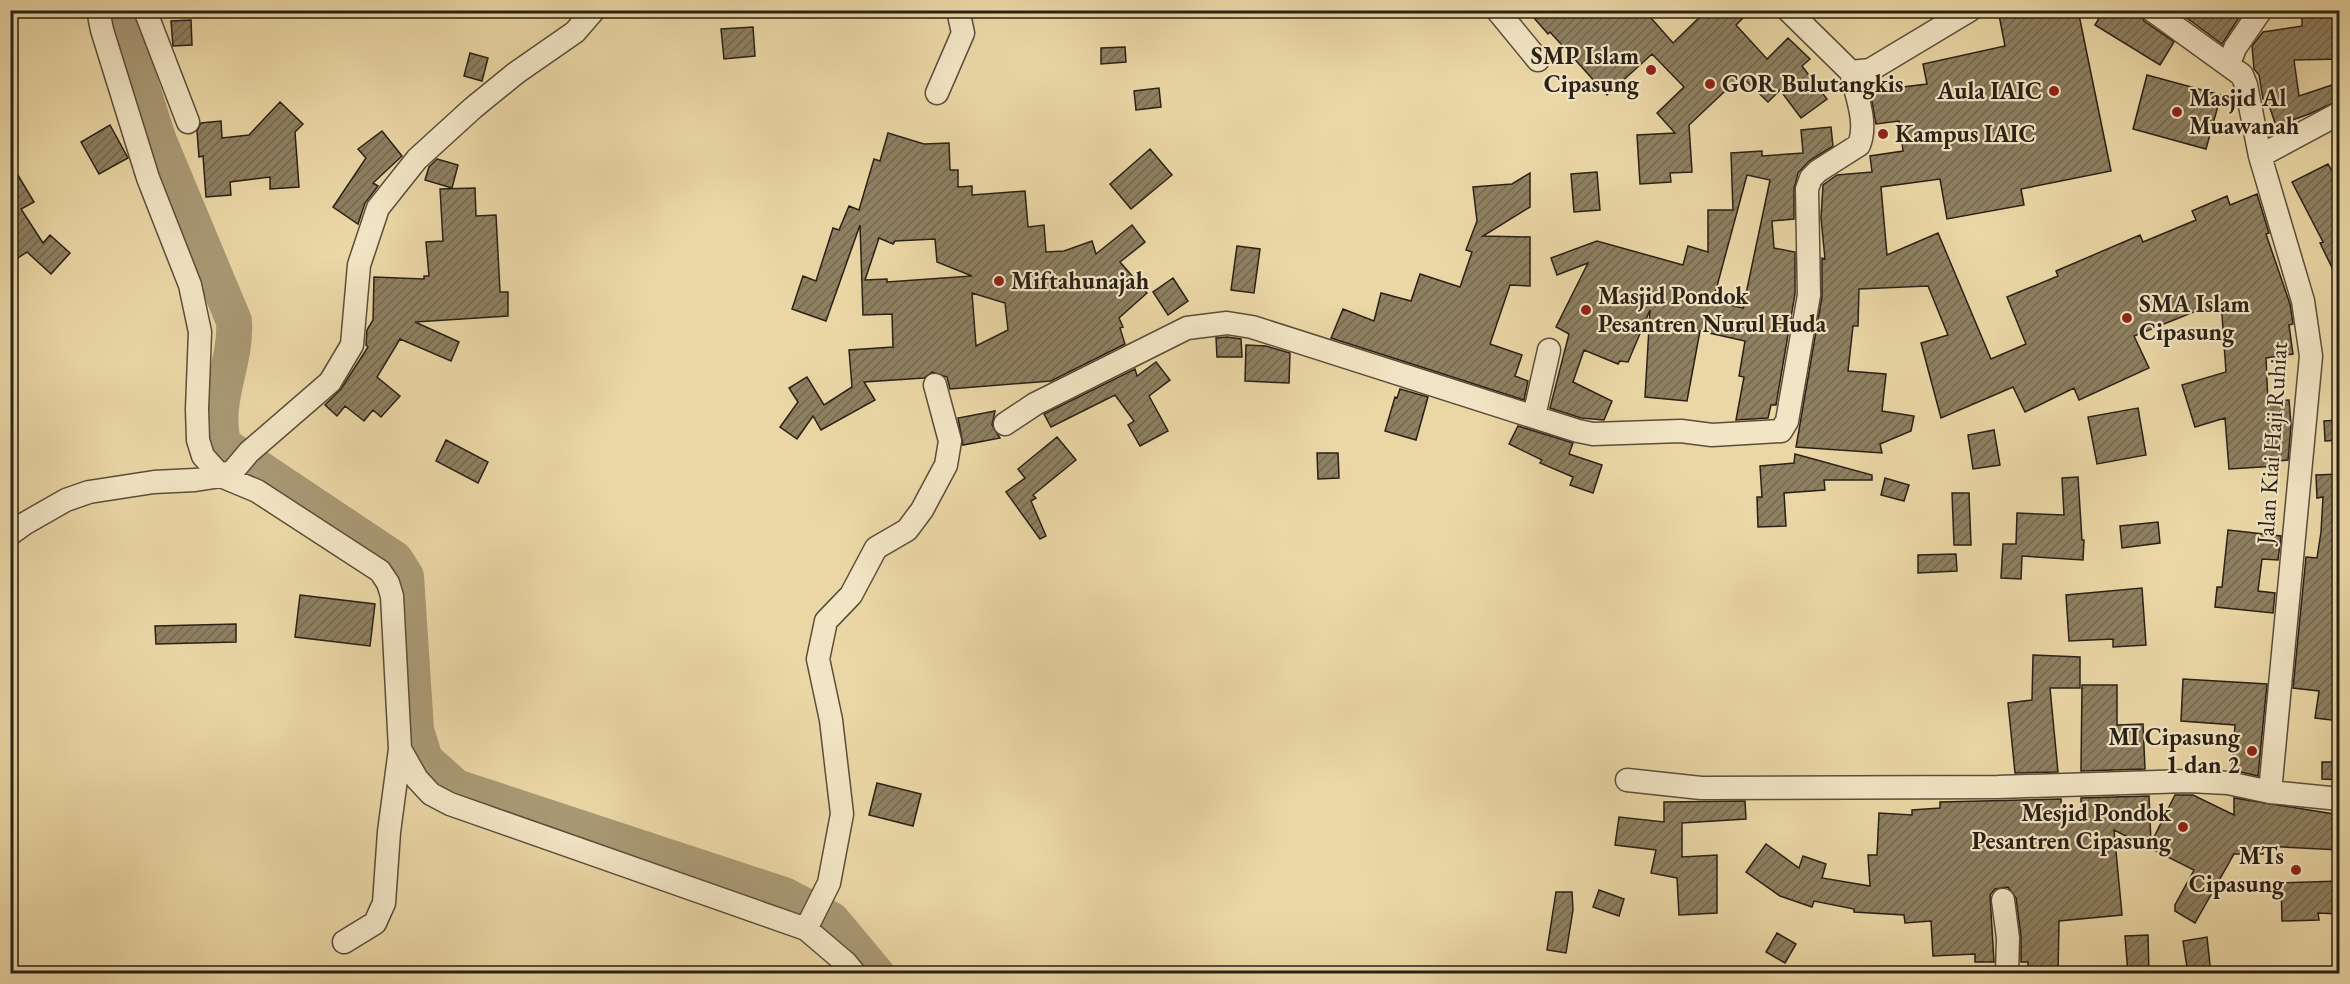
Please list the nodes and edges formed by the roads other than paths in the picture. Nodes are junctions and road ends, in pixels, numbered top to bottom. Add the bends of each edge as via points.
1 (98, 10) edge
2 (145, 10) edge
3 (594, 10) edge
4 (958, 10) edge
5 (1497, 10) edge
6 (1788, 10) edge
7 (1970, 10) edge
8 (2152, 10) edge
9 (2261, 10) edge
10 (1538, 60) dead end
11 (2229, 64) junction
12 (1861, 71) junction
13 (937, 93) dead end
14 (2340, 113) edge
15 (188, 122) dead end
16 (2260, 156) junction
17 (1549, 350) dead end
18 (935, 385) dead end
19 (1534, 416) junction
20 (1005, 424) dead end
21 (227, 474) junction
22 (10, 534) edge
23 (400, 749) junction
24 (1627, 780) dead end
25 (2270, 792) junction
26 (2340, 799) edge
27 (2003, 900) dead end
28 (808, 926) junction
29 (344, 942) dead end
30 (855, 974) edge
31 (2007, 974) edge

1 - 21 street via 148,178 190,285 200,332 198,440 203,456
2 - 15 street
3 - 21 street via 575,32 516,73 417,159 378,208 359,264 352,345 330,382
4 - 13 street via 963,33
5 - 10 street
6 - 12 street
7 - 12 street
8 - 11 street, Jalan Kiai Haji Ruhiat
9 - 11 street
11 - 16 street, Jalan Kiai Haji Ruhiat via 2242,75 2246,85
12 - 19 street via 1859,145 1811,177 1807,189 1809,295 1788,421 1780,431 1593,434
14 - 16 street
16 - 25 street, Jalan Kiai Haji Ruhiat via 2303,301 2311,356
17 - 19 street
18 - 28 street via 950,441 946,465 908,530 876,548 851,595 826,621 818,659 831,720 843,814 829,883
19 - 20 street via 1252,327 1227,323 1187,328 1035,404
21 - 22 street via 89,492 57,505
21 - 23 street via 312,525 384,577 392,596
23 - 28 street via 417,779 431,794 450,804
23 - 29 street via 384,903 375,923
24 - 25 street via 1701,788 1998,787 2188,781 2228,783
25 - 26 street
27 - 31 street
28 - 30 street

